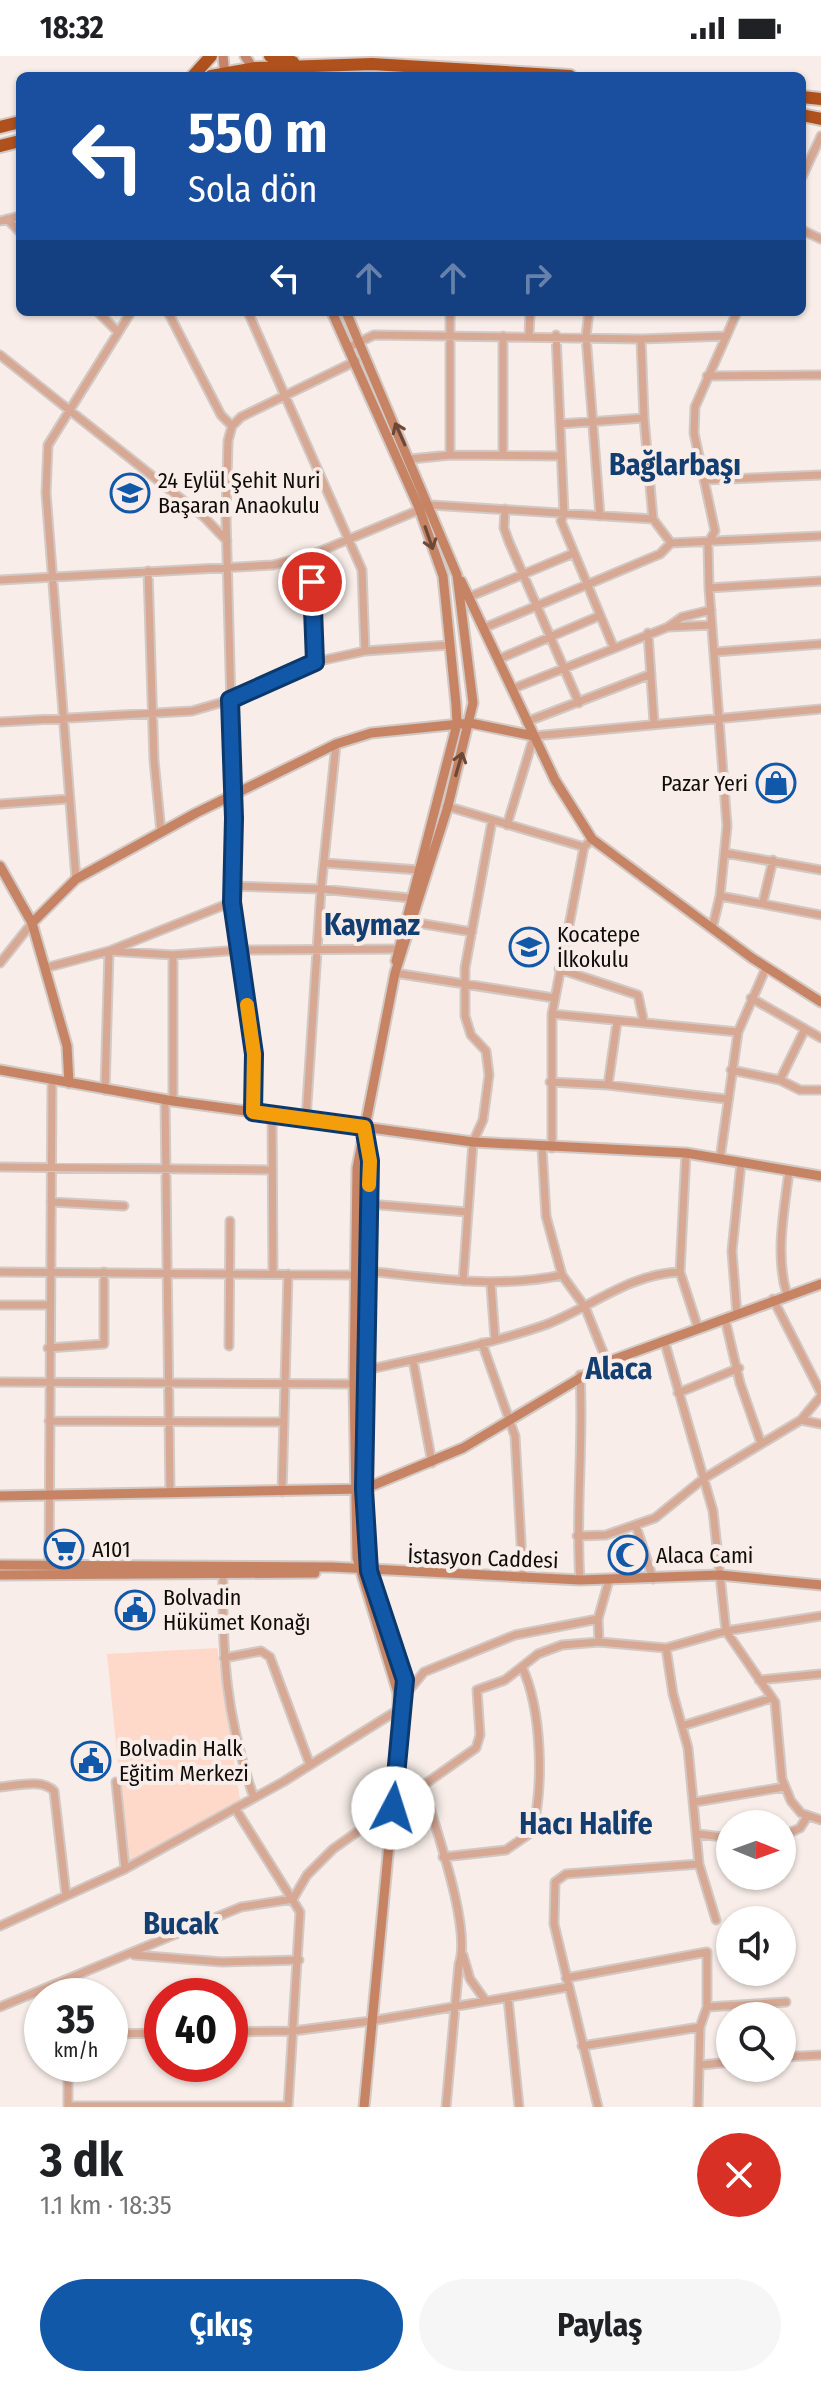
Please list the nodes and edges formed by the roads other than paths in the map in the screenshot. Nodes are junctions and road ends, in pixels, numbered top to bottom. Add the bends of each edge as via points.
1 (211, 56) edge
2 (245, 56) edge
3 (270, 56) edge
4 (307, 66) junction
5 (197, 72) edge
6 (257, 72) edge
7 (504, 72) edge
8 (821, 136) edge
9 (806, 168) edge
10 (102, 316) edge
11 (128, 316) edge
12 (170, 316) edge
13 (250, 316) edge
14 (334, 316) edge
15 (348, 316) edge
16 (450, 316) edge
17 (530, 316) edge
18 (588, 316) edge
19 (735, 316) edge
20 (117, 331) junction
21 (556, 335) junction
22 (450, 336) junction
23 (503, 336) junction
24 (529, 336) junction
25 (586, 336) junction
26 (726, 336) junction
27 (641, 339) junction
28 (359, 342) junction
29 (347, 348) junction
30 (0, 356) edge
31 (365, 356) junction
32 (354, 362) junction
33 (821, 375) edge
34 (707, 376) junction
35 (288, 395) junction
36 (69, 407) junction
37 (644, 418) junction
38 (593, 422) junction
39 (560, 424) junction
40 (232, 426) junction
41 (450, 455) junction
42 (503, 455) junction
43 (561, 456) junction
44 (411, 459) junction
45 (821, 475) edge
46 (704, 480) junction
47 (431, 505) junction
48 (419, 508) junction
49 (505, 509) junction
50 (564, 514) junction
51 (600, 516) junction
52 (653, 519) junction
53 (821, 536) edge
54 (351, 538) junction
55 (228, 542) junction
56 (671, 543) junction
57 (708, 543) junction
58 (574, 553) junction
59 (311, 555) junction
60 (228, 567) junction
61 (148, 571) junction
62 (523, 574) junction
63 (457, 575) junction
64 (53, 577) junction
65 (0, 580) edge
66 (821, 581) edge
67 (588, 585) junction
68 (709, 588) junction
69 (469, 597) junction
70 (537, 606) junction
71 (711, 610) junction
72 (599, 616) junction
73 (712, 625) junction
74 (668, 627) junction
75 (484, 628) junction
76 (648, 633) junction
77 (551, 636) junction
78 (821, 644) edge
79 (449, 645) junction
80 (613, 646) junction
81 (365, 651) junction
82 (715, 652) junction
83 (499, 659) junction
84 (315, 662) junction
85 (565, 668) junction
86 (651, 674) junction
87 (512, 689) junction
88 (230, 700) junction
89 (579, 703) junction
90 (821, 709) edge
91 (153, 713) junction
92 (721, 716) junction
93 (62, 717) junction
94 (1, 719) edge
95 (526, 722) junction
96 (654, 722) junction
97 (470, 723) junction
98 (457, 724) junction
99 (534, 736) junction
100 (336, 744) junction
101 (232, 796) junction
102 (68, 799) junction
103 (437, 803) junction
104 (0, 804) edge
105 (448, 806) junction
106 (492, 821) junction
107 (507, 825) junction
108 (161, 832) junction
109 (592, 839) junction
110 (584, 847) junction
111 (725, 853) junction
112 (773, 860) junction
113 (324, 863) junction
114 (0, 866) edge
115 (419, 870) junction
116 (821, 870) edge
117 (76, 879) junction
118 (233, 886) junction
119 (321, 889) junction
120 (720, 896) junction
121 (410, 898) junction
122 (232, 902) junction
123 (763, 902) junction
124 (821, 915) edge
125 (412, 922) junction
126 (32, 923) junction
127 (712, 929) junction
128 (472, 932) junction
129 (317, 948) junction
130 (400, 949) junction
131 (240, 950) junction
132 (109, 951) junction
133 (173, 955) junction
134 (0, 963) edge
135 (45, 968) junction
136 (766, 968) junction
137 (559, 969) junction
138 (395, 973) junction
139 (465, 983) junction
140 (554, 998) junction
141 (751, 998) junction
142 (821, 1002) edge
143 (552, 1014) junction
144 (617, 1022) junction
145 (644, 1023) junction
146 (805, 1029) junction
147 (738, 1032) junction
148 (821, 1038) edge
149 (0, 1070) edge
150 (731, 1070) junction
151 (52, 1080) junction
152 (780, 1080) junction
153 (550, 1082) junction
154 (69, 1083) junction
155 (608, 1085) junction
156 (105, 1090) junction
157 (821, 1090) edge
158 (726, 1099) junction
159 (169, 1100) junction
160 (253, 1112) junction
161 (272, 1114) junction
162 (306, 1119) junction
163 (364, 1127) junction
164 (473, 1142) junction
165 (547, 1148) junction
166 (686, 1153) junction
167 (720, 1159) junction
168 (741, 1163) junction
169 (0, 1167) edge
170 (50, 1167) junction
171 (165, 1167) junction
172 (272, 1170) junction
173 (789, 1171) junction
174 (821, 1176) edge
175 (51, 1202) junction
176 (368, 1204) junction
177 (124, 1206) dead end
178 (467, 1212) junction
179 (230, 1221) dead end
180 (367, 1271) junction
181 (0, 1272) edge
182 (48, 1272) junction
183 (104, 1272) junction
184 (680, 1272) junction
185 (168, 1273) junction
186 (230, 1273) junction
187 (273, 1273) junction
188 (288, 1274) junction
189 (356, 1275) junction
190 (562, 1275) junction
191 (463, 1281) junction
192 (821, 1284) edge
193 (491, 1285) junction
194 (787, 1295) junction
195 (773, 1299) junction
196 (0, 1305) edge
197 (49, 1305) junction
198 (585, 1307) junction
199 (737, 1315) junction
200 (725, 1319) junction
201 (698, 1328) junction
202 (495, 1339) junction
203 (664, 1340) junction
204 (482, 1343) junction
205 (229, 1346) dead end
206 (48, 1348) junction
207 (413, 1360) junction
208 (607, 1362) junction
209 (739, 1368) junction
210 (366, 1370) junction
211 (580, 1375) junction
212 (0, 1382) edge
213 (48, 1382) junction
214 (285, 1382) junction
215 (171, 1383) junction
216 (354, 1383) junction
217 (365, 1384) junction
218 (678, 1393) junction
219 (821, 1395) edge
220 (511, 1418) junction
221 (170, 1420) junction
222 (801, 1420) junction
223 (49, 1421) junction
224 (283, 1422) junction
225 (821, 1424) edge
226 (761, 1443) junction
227 (432, 1463) junction
228 (703, 1479) junction
229 (359, 1490) junction
230 (282, 1492) junction
231 (170, 1493) junction
232 (48, 1495) junction
233 (0, 1496) edge
234 (636, 1526) junction
235 (577, 1536) junction
236 (0, 1565) edge
237 (49, 1569) junction
238 (358, 1570) junction
239 (369, 1571) junction
240 (223, 1573) junction
241 (0, 1575) edge
242 (720, 1575) junction
243 (523, 1578) junction
244 (653, 1579) junction
245 (580, 1580) junction
246 (609, 1580) junction
247 (821, 1585) edge
248 (821, 1616) edge
249 (598, 1619) junction
250 (542, 1631) junction
251 (726, 1631) junction
252 (599, 1642) junction
253 (666, 1648) junction
254 (548, 1649) junction
255 (224, 1658) junction
256 (522, 1667) junction
257 (821, 1674) edge
258 (759, 1680) junction
259 (405, 1694) junction
260 (772, 1698) junction
261 (398, 1711) junction
262 (682, 1726) junction
263 (398, 1744) junction
264 (310, 1765) junction
265 (116, 1782) dead end
266 (423, 1785) junction
267 (0, 1787) edge
268 (784, 1787) junction
269 (254, 1798) junction
270 (695, 1802) junction
271 (235, 1808) junction
272 (393, 1808) junction
273 (807, 1817) junction
274 (821, 1820) edge
275 (796, 1830) edge
276 (698, 1834) junction
277 (716, 1836) edge
278 (443, 1857) junction
279 (699, 1864) junction
280 (125, 1869) junction
281 (66, 1895) junction
282 (293, 1899) junction
283 (716, 1920) dead end
284 (0, 1926) edge
285 (463, 1953) junction
286 (132, 1955) junction
287 (299, 1960) junction
288 (74, 1978) edge
289 (566, 1978) junction
290 (568, 1987) junction
291 (24, 1998) edge
292 (508, 1998) junction
293 (485, 2000) junction
294 (455, 2004) junction
295 (716, 2006) edge
296 (0, 2007) edge
297 (707, 2007) junction
298 (371, 2021) junction
299 (700, 2027) junction
300 (293, 2031) junction
301 (248, 2032) edge
302 (582, 2046) junction
303 (821, 2055) edge
304 (796, 2056) edge
305 (716, 2063) edge
306 (701, 2065) junction
307 (68, 2082) edge
308 (68, 2106) edge
309 (288, 2106) edge
310 (364, 2107) edge
311 (446, 2107) edge
312 (519, 2107) edge
313 (598, 2107) edge
314 (698, 2107) edge

1 - 5 highway
2 - 6 street
3 - 4 highway
4 - 6 highway
4 - 7 highway
8 - 9 street
10 - 20 street
11 - 20 street
12 - 40 street via 221,415
13 - 35 street
14 - 29 street
15 - 28 street
16 - 22 street
17 - 24 street
18 - 25 street
19 - 26 street
20 - 36 street
21 - 24 street
21 - 25 street
21 - 39 street
22 - 23 street
22 - 28 street via 374,335
22 - 41 street
23 - 24 street
23 - 42 street
25 - 27 street
25 - 38 street
26 - 27 street
26 - 34 street
27 - 37 street
28 - 29 street
28 - 31 street
29 - 32 street
30 - 36 street
31 - 32 street
44 -> 31 street
32 - 35 street
32 - 48 street
33 - 34 street
34 - 46 street via 695,407 694,433
35 - 40 street
35 - 54 street
36 - 55 street
36 - 64 street via 48,445
37 - 38 street
37 - 52 street
38 - 39 street
38 - 51 street
39 - 43 street
40 - 55 street
41 - 42 street
41 - 44 street
42 - 43 street
43 - 50 street
44 - 47 street
45 - 46 street
46 - 57 street via 715,531
47 - 48 street
47 - 49 street
47 - 63 street
48 - 54 street
48 -> 79 street via 443,576
49 - 50 street
49 - 62 street via 504,528
50 - 51 street
50 - 58 street via 561,521
51 - 52 street
52 - 56 street
53 - 57 street
54 - 59 street
54 - 81 street via 362,570
55 - 60 street
56 - 57 street
56 - 67 street via 660,554
57 - 68 street
58 - 62 street
58 - 67 street
59 - 60 street via 273,565
59 - 84 street
60 - 61 street
60 - 88 street
61 - 64 street
61 - 91 street
62 - 69 street
62 - 70 street
63 - 69 street
63 - 97 street via 473,703
64 - 65 street
64 - 93 street
66 - 68 street
67 - 70 street
67 - 72 street
68 - 71 street
69 - 75 street
70 - 75 street
70 - 77 street
71 - 73 street
71 - 74 street via 682,617
72 - 77 street
72 - 80 street
73 - 74 street
73 - 82 street
74 - 76 street
75 - 83 street
76 - 80 street
76 - 86 street
77 - 83 street
77 - 85 street
78 - 82 street
79 - 81 street
79 - 98 street
80 - 85 street
81 - 84 street
82 - 92 street
83 - 87 street
84 - 88 street
85 - 87 street
85 - 89 street
86 - 89 street
86 - 96 street
87 - 95 street
88 - 91 street via 192,711
88 - 101 street
89 - 95 street
90 - 92 street
91 - 93 street
91 - 108 street
92 - 96 street
92 - 111 street
93 - 94 street
93 - 102 street
95 - 99 street
96 - 99 street
97 - 98 street
97 - 99 street
105 -> 97 street
98 - 100 street via 371,733
98 - 103 street
99 - 107 street
99 - 109 street
100 - 101 street
100 - 113 street
101 - 108 street
101 - 118 street
102 - 104 street
102 - 117 street
103 - 105 street
103 - 115 street
105 - 106 street
105 - 125 street
106 - 107 street
106 - 128 street
107 - 110 street
108 - 117 street
109 - 110 street
109 - 127 street
110 - 137 street
111 - 112 street
111 - 120 street
112 - 116 street
112 - 123 street
113 - 115 street
113 - 119 street
114 - 126 street
115 - 121 street
117 - 126 street
118 - 119 street
118 - 122 street
119 - 121 street
119 - 129 street
120 - 123 street
120 - 127 street
121 - 130 street
122 - 131 street
122 - 132 street
123 - 124 street
125 - 128 street
125 - 130 street
126 - 134 street
126 - 135 street
127 - 136 street
128 - 139 street
129 - 130 street
129 - 131 street
129 - 162 street
130 - 138 street
131 - 133 street
131 - 160 street via 254,1054
132 - 133 street
132 - 135 street
132 - 156 street
133 - 159 street
135 - 154 street via 67,1046
136 - 141 street
136 - 142 street
137 - 140 street
137 - 145 street via 638,995
138 - 139 street
138 - 163 street
139 - 140 street
139 - 164 street via 465,1016 471,1035 486,1051 489,1075 483,1120
140 - 143 street
141 - 146 street
141 - 147 street
143 - 144 street
143 - 153 street
144 - 145 street
144 - 155 street
145 - 147 street
146 - 148 street
146 - 152 street
147 - 150 street
149 - 151 street
150 - 152 street
150 - 158 street
151 - 154 street
151 - 170 street
152 - 157 street via 800,1090
153 - 155 street
153 - 165 street
154 - 156 street
155 - 158 street
156 - 159 street
158 - 167 street
159 - 160 street
159 - 171 street
160 - 161 street
161 - 162 street
161 - 172 street
162 - 163 street
163 - 164 street
163 - 176 street via 370,1161
163 - 189 street via 357,1168
164 - 165 street
164 - 178 street
165 - 166 street
165 - 190 street via 546,1216
166 - 167 street
166 - 184 street
167 - 168 street
168 - 173 street
168 - 199 street via 732,1251
169 - 170 street
170 - 171 street
170 - 175 street
171 - 172 street
171 - 185 street
172 - 187 street
173 - 174 street
173 - 194 street via 781,1253
175 - 177 street
175 - 182 street
176 - 178 street
176 - 180 street
178 - 191 street
179 - 186 street
180 - 189 street
180 - 191 street
180 - 210 street
181 - 182 street
182 - 183 street
182 - 197 street
183 - 185 street
183 - 206 street via 104,1344
184 - 198 street via 622,1284
184 - 201 street
185 - 186 street
185 - 215 street
186 - 187 street
186 - 205 street
187 - 188 street
188 - 189 street
188 - 214 street
189 - 216 street
190 - 193 street
190 - 198 street
191 - 193 street
192 - 194 street
193 - 202 street
194 - 195 street
195 - 199 street
195 - 219 street
196 - 197 street
197 - 206 street
198 - 202 street
198 - 208 street
199 - 200 street
200 - 201 street
200 - 209 street
201 - 203 street
202 - 204 street
203 - 208 street
203 - 218 street
204 - 207 street
204 - 220 street
206 - 213 street
207 - 210 street
207 - 227 street
208 - 211 street
209 - 218 street
209 - 226 street
210 - 217 street
211 - 220 street
211 - 235 street via 583,1429
212 - 213 street
213 - 215 street
213 - 223 street
214 - 215 street
214 - 216 street
214 - 224 street
215 - 221 street
216 - 217 street
216 - 229 street
217 - 229 street
218 - 228 street
219 - 222 street
220 - 227 street
220 - 243 street via 518,1457
221 - 223 street
221 - 224 street
221 - 231 street
222 - 225 street
222 - 226 street
223 - 232 street
224 - 230 street
226 - 228 street
227 - 229 street
228 - 234 street via 655,1518
228 - 242 street via 713,1511
229 - 230 street
229 - 238 street
229 - 239 street
230 - 231 street
231 - 232 street
232 - 233 street
232 - 237 street
234 - 235 street
234 - 244 street
235 - 245 street
236 - 237 street, İstasyon Caddesi
237 - 238 street, İstasyon Caddesi
237 - 240 street
237 - 241 street
238 - 239 street, İstasyon Caddesi
238 - 240 street
238 - 261 street via 398,1693
239 - 243 street, İstasyon Caddesi
239 - 259 street
240 - 255 street
242 - 244 street, İstasyon Caddesi
242 - 247 street, İstasyon Caddesi
242 - 251 street
243 - 245 street, İstasyon Caddesi
244 - 246 street, İstasyon Caddesi
245 - 246 street, İstasyon Caddesi
246 - 249 street
248 - 251 street
249 - 250 street
249 - 252 street
250 - 254 street
250 - 259 street via 515,1635 424,1672
251 - 253 street
251 - 258 street
252 - 253 street
252 - 254 street
253 - 262 street
254 - 256 street
255 - 264 street via 261,1651 270,1657
255 - 269 street via 231,1725
256 - 266 street via 477,1690 476,1748
256 - 278 street via 532,1689 540,1789 532,1832 506,1850
257 - 258 street
258 - 260 street
259 - 261 street
259 - 263 street
260 - 262 street
260 - 268 street
261 - 263 street
261 - 264 street
262 - 270 street
263 - 272 street
264 - 269 street
265 - 280 street
266 - 272 street
266 - 278 street
267 - 281 street via 40,1784 54,1791
268 - 270 street
268 - 273 street via 794,1807
269 - 271 street
270 - 276 street
271 - 280 street
271 - 282 street
272 - 282 street via 333,1849 307,1875
272 - 298 street
273 - 274 street
273 - 275 street
276 - 277 street
276 - 279 street
278 - 285 street
279 - 283 street
279 - 289 street via 566,1874 555,1882 554,1924
280 - 281 street
281 - 284 street
282 - 286 street via 241,1907
282 - 287 street via 300,1912
285 - 293 street via 470,1979
285 - 294 street
286 - 287 street via 222,1962
286 - 288 street
287 - 300 street
289 - 290 street
289 - 297 street via 707,1952
290 - 292 street
290 - 302 street
291 - 296 street
292 - 293 street
292 - 312 street
293 - 294 street
294 - 298 street
294 - 311 street
295 - 297 street
297 - 299 street
298 - 300 street
298 - 310 street
299 - 302 street
299 - 306 street
300 - 301 street
300 - 309 street
302 - 313 street
303 - 304 street
305 - 306 street
306 - 314 street
307 - 308 street
308 - 309 street

